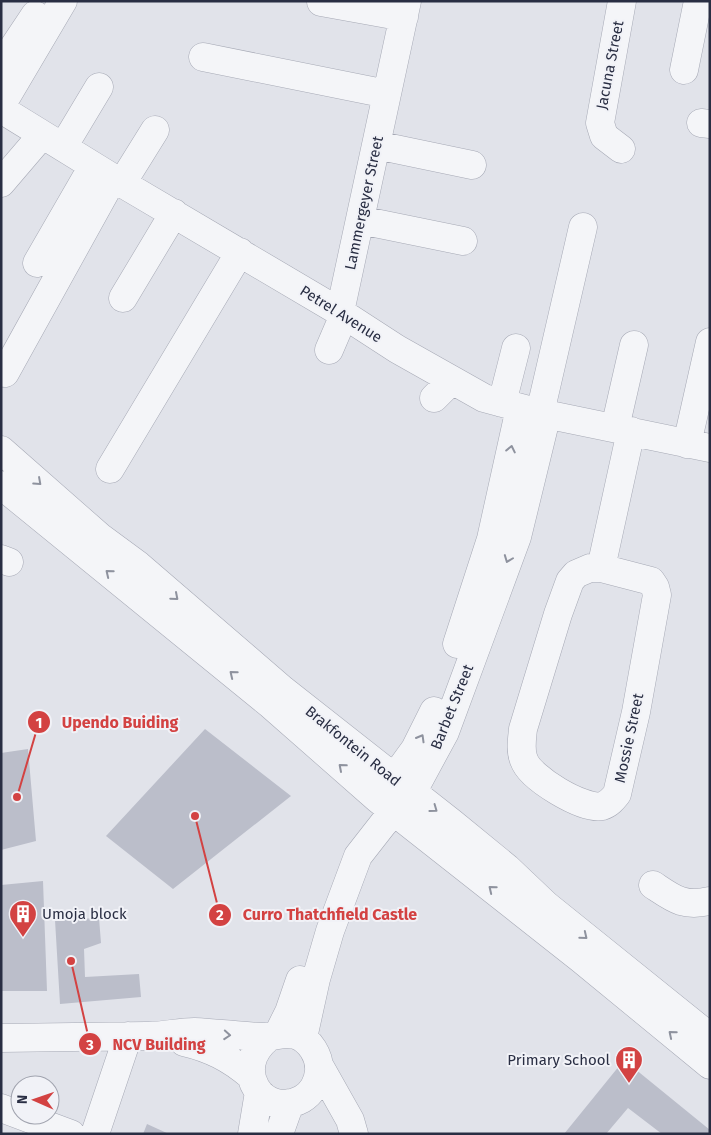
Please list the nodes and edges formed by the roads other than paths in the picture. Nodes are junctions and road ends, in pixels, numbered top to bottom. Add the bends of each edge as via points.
1 (63, 1) edge
2 (622, 1) edge
3 (698, 1) edge
4 (321, 2) edge
5 (406, 9) edge
6 (35, 15) dead end
7 (203, 57) dead end
8 (1, 66) edge
9 (684, 70) dead end
10 (99, 87) dead end
11 (387, 94) junction
12 (1, 108) edge
13 (155, 130) dead end
14 (53, 141) junction
15 (376, 145) junction
16 (621, 148) dead end
17 (472, 165) dead end
18 (108, 175) junction
19 (1, 183) edge
20 (174, 213) junction
21 (360, 220) junction
22 (575, 237) dead end
23 (463, 241) dead end
24 (240, 252) junction
25 (37, 263) dead end
26 (123, 298) dead end
27 (342, 314) junction
28 (1, 342) edge
29 (710, 342) edge
30 (634, 345) dead end
31 (516, 348) dead end
32 (329, 350) dead end
33 (5, 372) dead end
34 (710, 391) edge
35 (528, 409) junction
36 (623, 430) junction
37 (698, 446) edge
38 (1, 450) edge
39 (110, 469) dead end
40 (1, 485) edge
41 (601, 568) junction
42 (395, 796) junction
43 (653, 885) dead end
44 (710, 901) edge
45 (128, 1036) junction
46 (161, 1036) junction
47 (283, 1037) junction
48 (710, 1037) edge
49 (1, 1038) edge
50 (319, 1065) junction
51 (710, 1065) edge
52 (255, 1084) junction
53 (296, 1101) junction
54 (1, 1108) edge
55 (352, 1127) edge
56 (71, 1134) edge
57 (95, 1134) edge
58 (252, 1134) edge
59 (279, 1134) edge

1 - 12 street, Petrel Avenue
2 - 16 street, Jacuna Street via 600,123 604,136
3 - 9 street
4 - 5 street
5 - 11 street, Lammergeyer Street
6 - 8 street
7 - 11 street
10 - 14 street
11 - 15 street, Lammergeyer Street
12 - 14 street, Petrel Avenue
13 - 18 street
14 - 18 street, Petrel Avenue
14 - 19 street
15 - 17 street
15 - 21 street, Lammergeyer Street
18 - 20 street, Petrel Avenue
18 - 25 street
18 - 28 street
18 - 33 street
20 - 24 street, Petrel Avenue
20 - 26 street
21 - 23 street
21 - 27 street, Lammergeyer Street
22 - 35 street
24 - 27 street, Petrel Avenue
24 - 39 street
27 - 32 street, Lammergeyer Street
27 - 35 street, Petrel Avenue via 443,389
29 - 37 street
30 - 36 street
31 - 35 street
34 - 37 street
35 - 36 street, Petrel Avenue
35 - 42 street, Barbet Street via 508,522 483,566 440,696
36 - 37 street, Petrel Avenue
36 - 41 street
38 -> 42 street, Brakfontein Road via 283,690
42 -> 40 street, Brakfontein Road via 271,705
41 - 41 street, Mossie Street via 590,568 576,574 570,581 523,729 522,747 523,760 529,771 566,796 593,806 602,806 617,794 657,595 651,581
42 - 47 street, Barbet Street via 365,818 335,876 310,943
42 -> 48 street, Brakfontein Road via 459,828 560,916
51 -> 42 street, Brakfontein Road via 581,959
43 - 44 street via 687,904
45 - 46 street
45 - 49 street
45 - 57 street
46 -> 47 street via 194,1032
46 - 52 street via 217,1052 234,1061
47 - 50 street via 314,1050
47 - 52 street via 253,1054 250,1064
50 - 53 street via 315,1084
50 - 55 street
52 - 53 street via 273,1101
52 - 58 street
53 - 55 street via 317,1103
53 - 59 street
54 - 56 street

